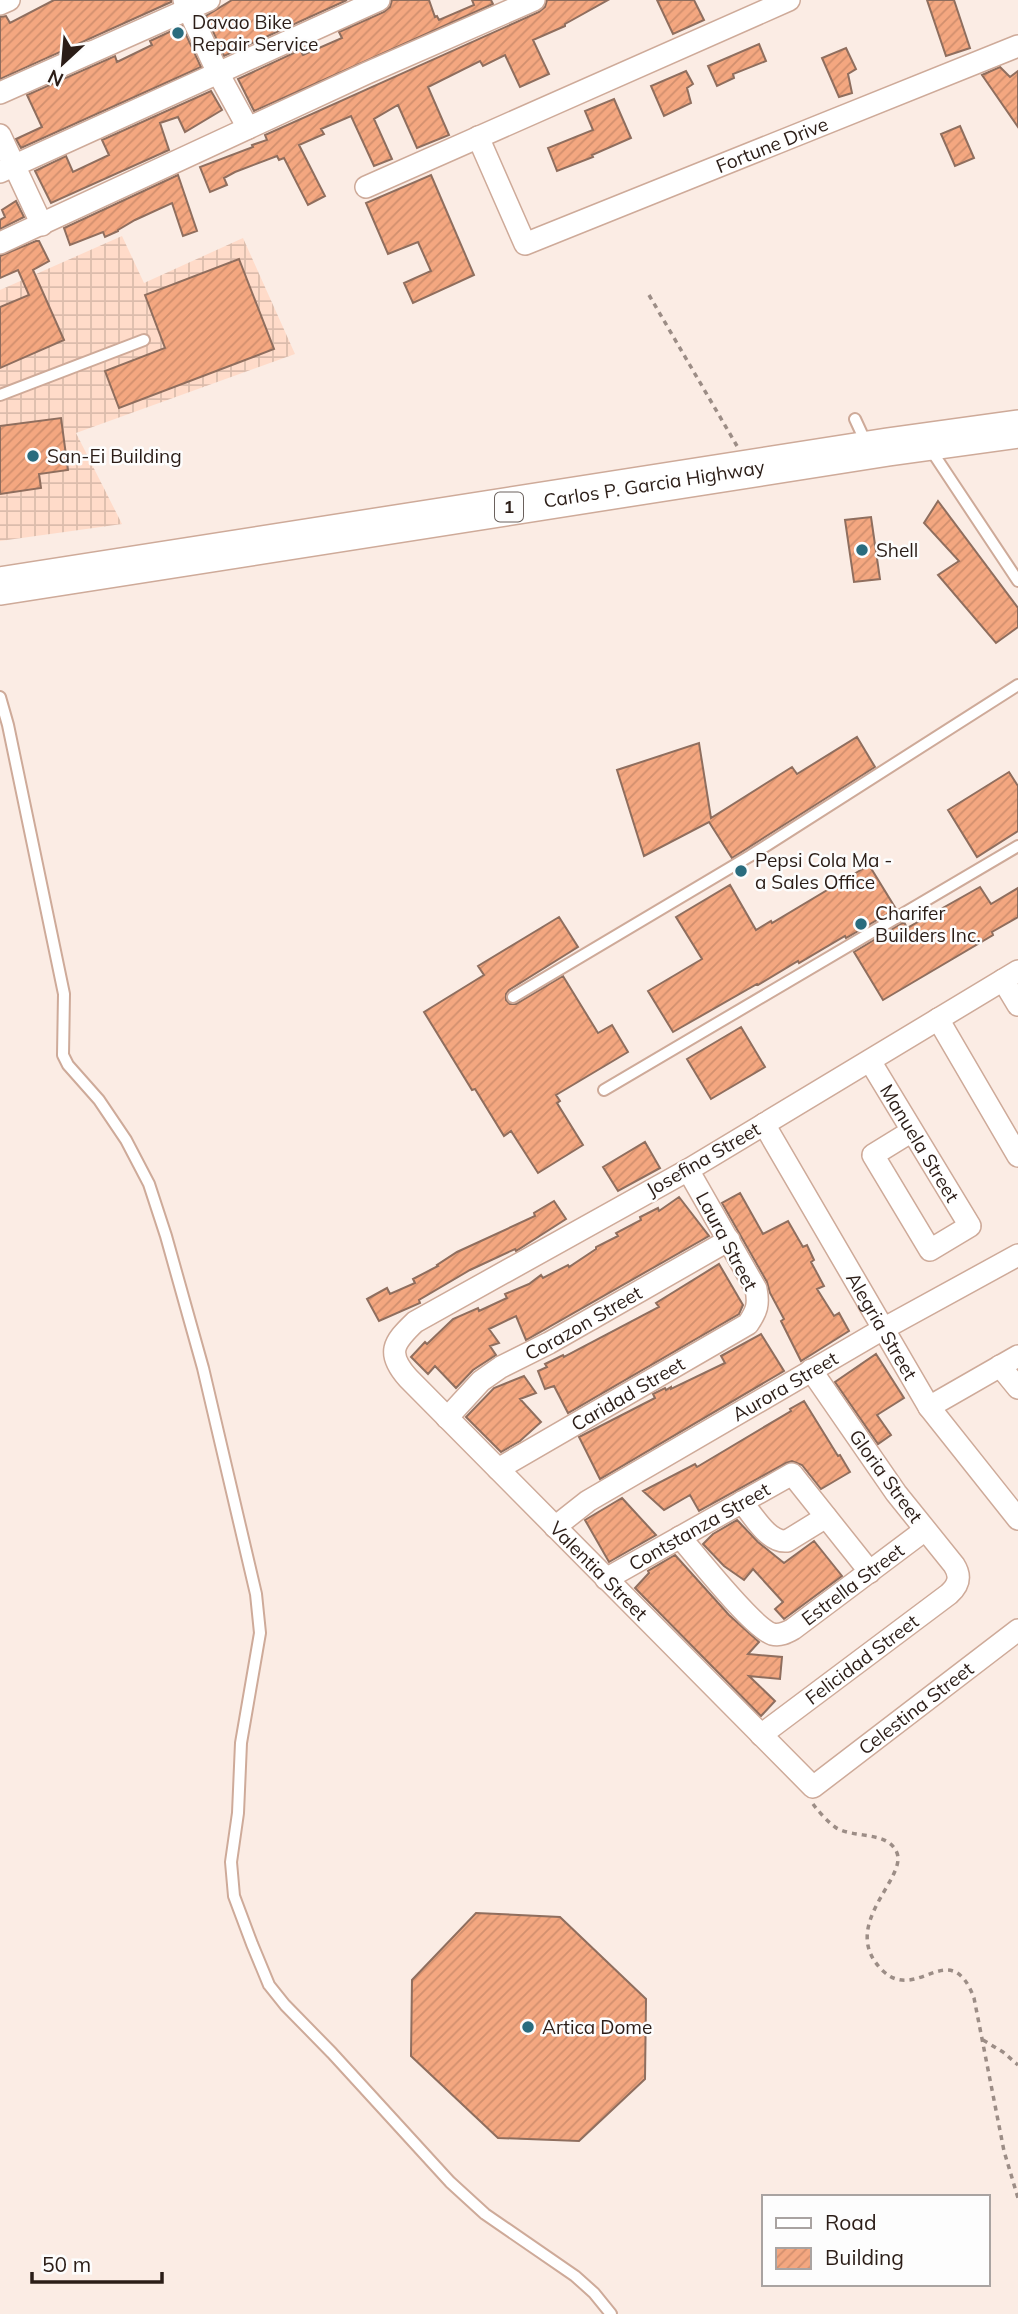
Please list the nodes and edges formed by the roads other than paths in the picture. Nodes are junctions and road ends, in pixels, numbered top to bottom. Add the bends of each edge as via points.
1 (9, 0) edge
2 (209, 0) edge
3 (379, 0) edge
4 (789, 0) edge
5 (518, 3) edge
6 (0, 4) edge
7 (186, 5) edge
8 (1018, 46) edge
9 (218, 73) junction
10 (0, 93) edge
11 (248, 128) junction
12 (0, 135) edge
13 (478, 137) junction
14 (7, 169) edge
15 (366, 187) dead end
16 (42, 225) junction
17 (0, 243) edge
18 (144, 340) dead end
19 (0, 395) edge
20 (1018, 429) edge
21 (926, 442) junction
22 (1018, 581) edge
23 (0, 586) edge
24 (1018, 685) edge
25 (0, 697) edge
26 (1018, 846) edge
27 (1011, 975) edge
28 (513, 996) dead end
29 (1018, 1005) edge
30 (938, 1019) junction
31 (870, 1060) junction
32 (604, 1090) dead end
33 (764, 1124) junction
34 (912, 1131) junction
35 (1018, 1156) edge
36 (688, 1170) junction
37 (730, 1240) junction
38 (1018, 1255) edge
39 (754, 1315) joint
40 (883, 1329) junction
41 (394, 1350) joint
42 (1009, 1361) edge
43 (811, 1370) junction
44 (1018, 1388) edge
45 (929, 1407) junction
46 (447, 1418) junction
47 (498, 1469) junction
48 (742, 1502) junction
49 (826, 1517) junction
50 (1018, 1519) edge
51 (555, 1527) junction
52 (925, 1530) junction
53 (680, 1537) junction
54 (870, 1572) junction
55 (606, 1578) junction
56 (958, 1581) joint
57 (1018, 1630) edge
58 (761, 1735) junction
59 (813, 1787) joint
60 (611, 2314) edge

1 - 6 street
2 - 7 street
3 - 9 street
4 - 13 street
5 - 11 street
7 - 9 street
7 - 10 street
8 - 13 street, Fortune Drive via 525,244
9 - 11 street
9 - 14 street
11 - 16 street
12 - 14 street
13 - 15 street
14 - 16 street
16 - 17 street
18 - 19 lane
20 - 21 highway, Carlos P. Garcia Highway / 1
21 - 22 lane
21 - 23 highway, Carlos P. Garcia Highway / 1 via 862,434 750,469
24 - 28 lane via 750,856
25 - 60 lane via 64,994 63,1055 99,1100 149,1184 203,1368 256,1594 260,1633 241,1743 230,1862 234,1896 252,1944 270,1985 285,2005 450,2182 485,2214 575,2276
26 - 32 lane
27 - 29 street
27 - 30 street, Josefina Street
30 - 31 street, Josefina Street
30 - 35 street
31 - 33 street, Josefina Street
31 - 34 street, Manuela Street
33 - 36 street, Josefina Street
33 - 40 street, Alegria Street
34 - 34 street, Manuela Street via 970,1226 930,1250 873,1155
36 - 37 street, Laura Street
36 - 41 street, Josefina Street via 415,1322
37 - 39 street, Laura Street via 756,1289 759,1304
37 - 46 street, Corazon Street via 501,1367 481,1381
38 - 40 street, Aurora Street
39 - 47 street, Caridad Street via 748,1324
40 - 43 street, Aurora Street
40 - 45 street, Alegria Street
41 - 46 street, Valentia Street via 397,1366
42 - 44 street
42 - 45 street
43 - 51 street, Aurora Street via 588,1501
43 - 52 street, Gloria Street
45 - 50 street, Alegria Street
46 - 47 street, Valentia Street
47 - 51 street, Valentia Street
48 - 49 street via 768,1534 781,1542
48 - 49 street, Contstanza Street via 792,1474
48 - 53 street, Contstanza Street
49 - 54 street
51 - 55 street, Valentia Street
52 - 54 street, Estrella Street
52 - 56 street, Gloria Street via 958,1573
53 - 54 street, Estrella Street via 747,1614 777,1635 793,1629
53 - 55 street, Contstanza Street
55 - 58 street, Valentia Street
56 - 58 street, Felicidad Street via 949,1594
57 - 59 street, Celestina Street
58 - 59 street, Valentia Street

